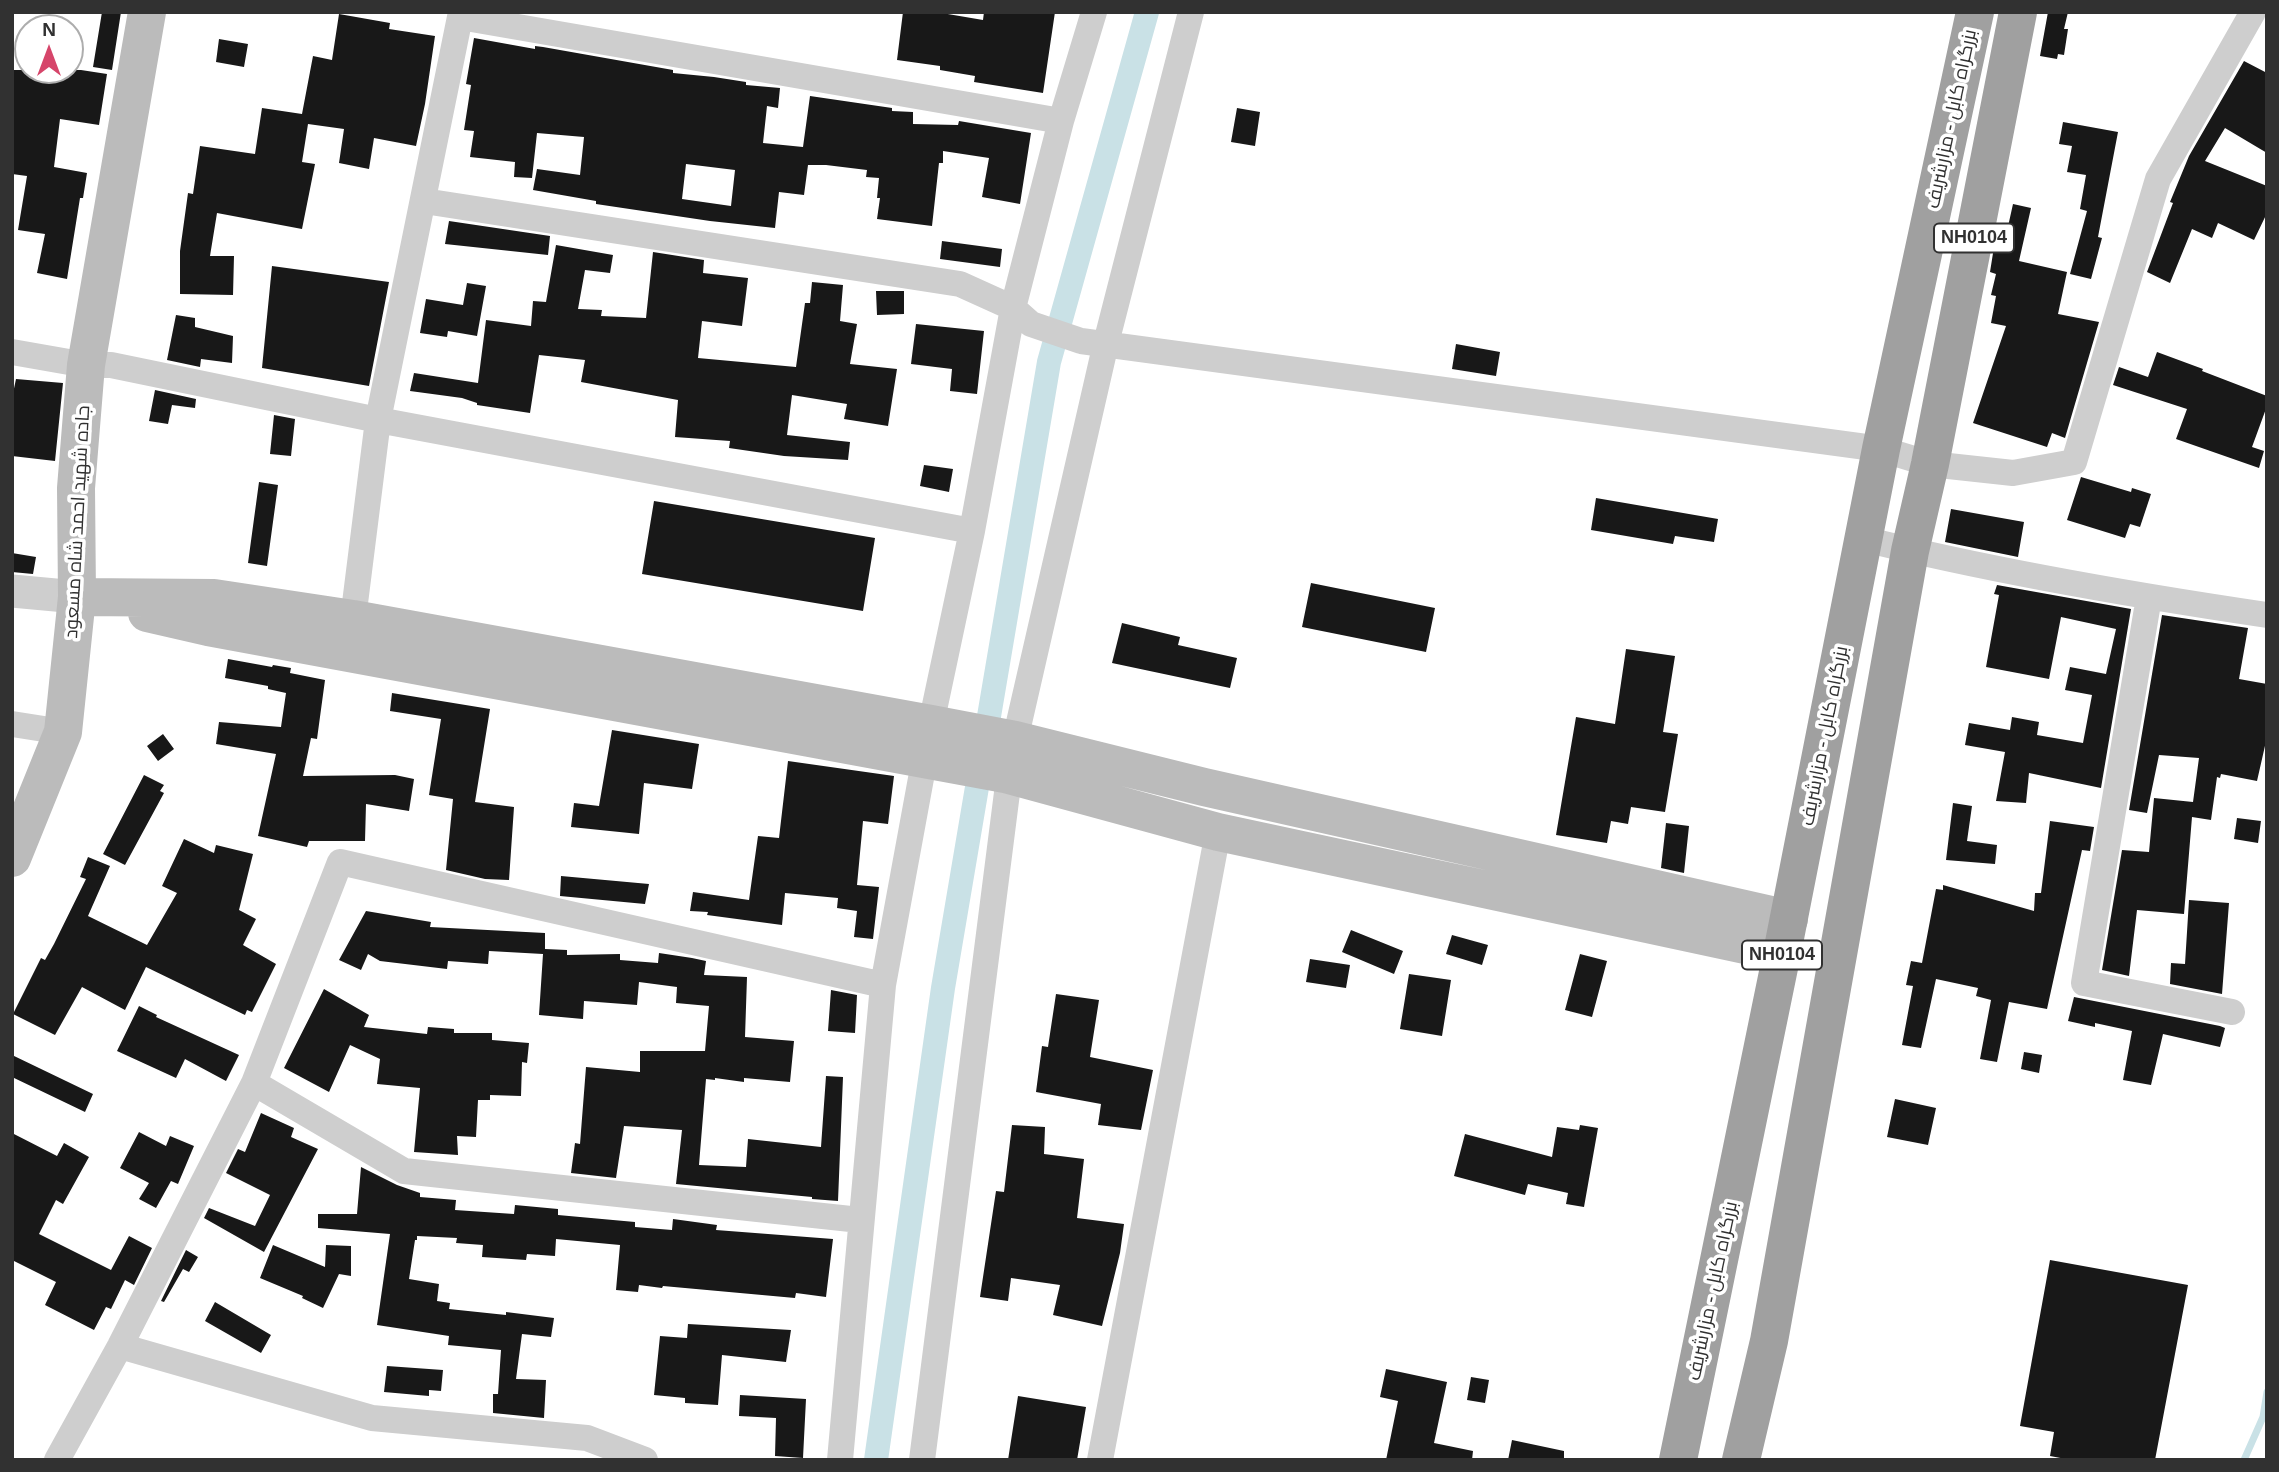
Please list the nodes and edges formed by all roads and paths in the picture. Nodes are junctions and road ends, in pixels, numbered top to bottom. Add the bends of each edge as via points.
1 (147, 12) edge
2 (1094, 12) edge
3 (1191, 12) edge
4 (1975, 12) edge
5 (2018, 12) edge
6 (2253, 12) edge
7 (461, 15) edge
8 (1061, 121) junction
9 (424, 201) junction
10 (1022, 316) junction
11 (1094, 342) junction
12 (12, 352) edge
13 (86, 365) junction
14 (378, 420) junction
15 (1881, 449) junction
16 (1930, 464) junction
17 (972, 531) junction
18 (1864, 540) junction
19 (1910, 551) junction
20 (12, 591) edge
21 (77, 597) junction
22 (2149, 597) junction
23 (2267, 615) edge
24 (354, 619) junction
25 (12, 723) edge
26 (63, 732) junction
27 (930, 743) junction
28 (1009, 757) junction
29 (1218, 832) junction
30 (12, 858) edge
31 (1786, 936) junction
32 (883, 985) junction
33 (2232, 1012) dead end
34 (254, 1083) junction
35 (860, 1220) junction
36 (120, 1346) junction
37 (57, 1460) edge
38 (645, 1460) edge
39 (839, 1460) edge
40 (922, 1460) edge
41 (1100, 1460) edge
42 (1678, 1460) edge
43 (1741, 1460) edge

1 - 13 main road, جاده شهيد احمد شاه مسعود
2 - 8 street
3 - 11 street
4 - 15 highway, بزرگراه کابل - مزارشریف / NH0104
5 - 16 highway, NH0104
6 - 16 street via 2158,179 2074,462 2014,473
7 - 8 street
7 - 9 street
8 - 10 street
9 - 10 street via 960,284
9 - 14 street
10 - 11 street
10 - 17 street
11 - 15 street
11 - 28 street
12 - 13 street
13 - 14 street via 111,365
13 - 21 main road, جاده شهيد احمد شاه مسعود via 76,488
14 - 17 street
14 - 24 street
15 - 16 street
15 - 18 highway, بزرگراه کابل - مزارشریف / NH0104
16 - 19 highway, NH0104
17 - 27 street
18 - 19 street
18 - 31 highway, بزرگراه کابل - مزارشریف / NH0104
19 - 22 street
19 - 43 highway, NH0104 via 1769,1341
20 - 21 street
21 - 24 main road via 215,598
21 - 26 main road, جاده شهيد احمد شاه مسعود
21 - 27 main road via 222,630
22 - 23 street
22 - 33 street via 2084,983
24 - 27 main road
25 - 26 street
26 - 30 main road, جاده شهيد احمد شاه مسعود
27 - 28 main road
27 - 32 street
28 - 29 main road
28 - 31 main road via 1204,788
28 - 40 street
29 - 31 main road
29 - 41 street
31 - 42 highway, بزرگراه کابل - مزارشریف / NH0104
32 - 34 street via 340,862
32 - 35 street
34 - 35 street via 404,1171
34 - 36 street
35 - 39 street
36 - 37 street
36 - 38 street via 372,1418 587,1438

